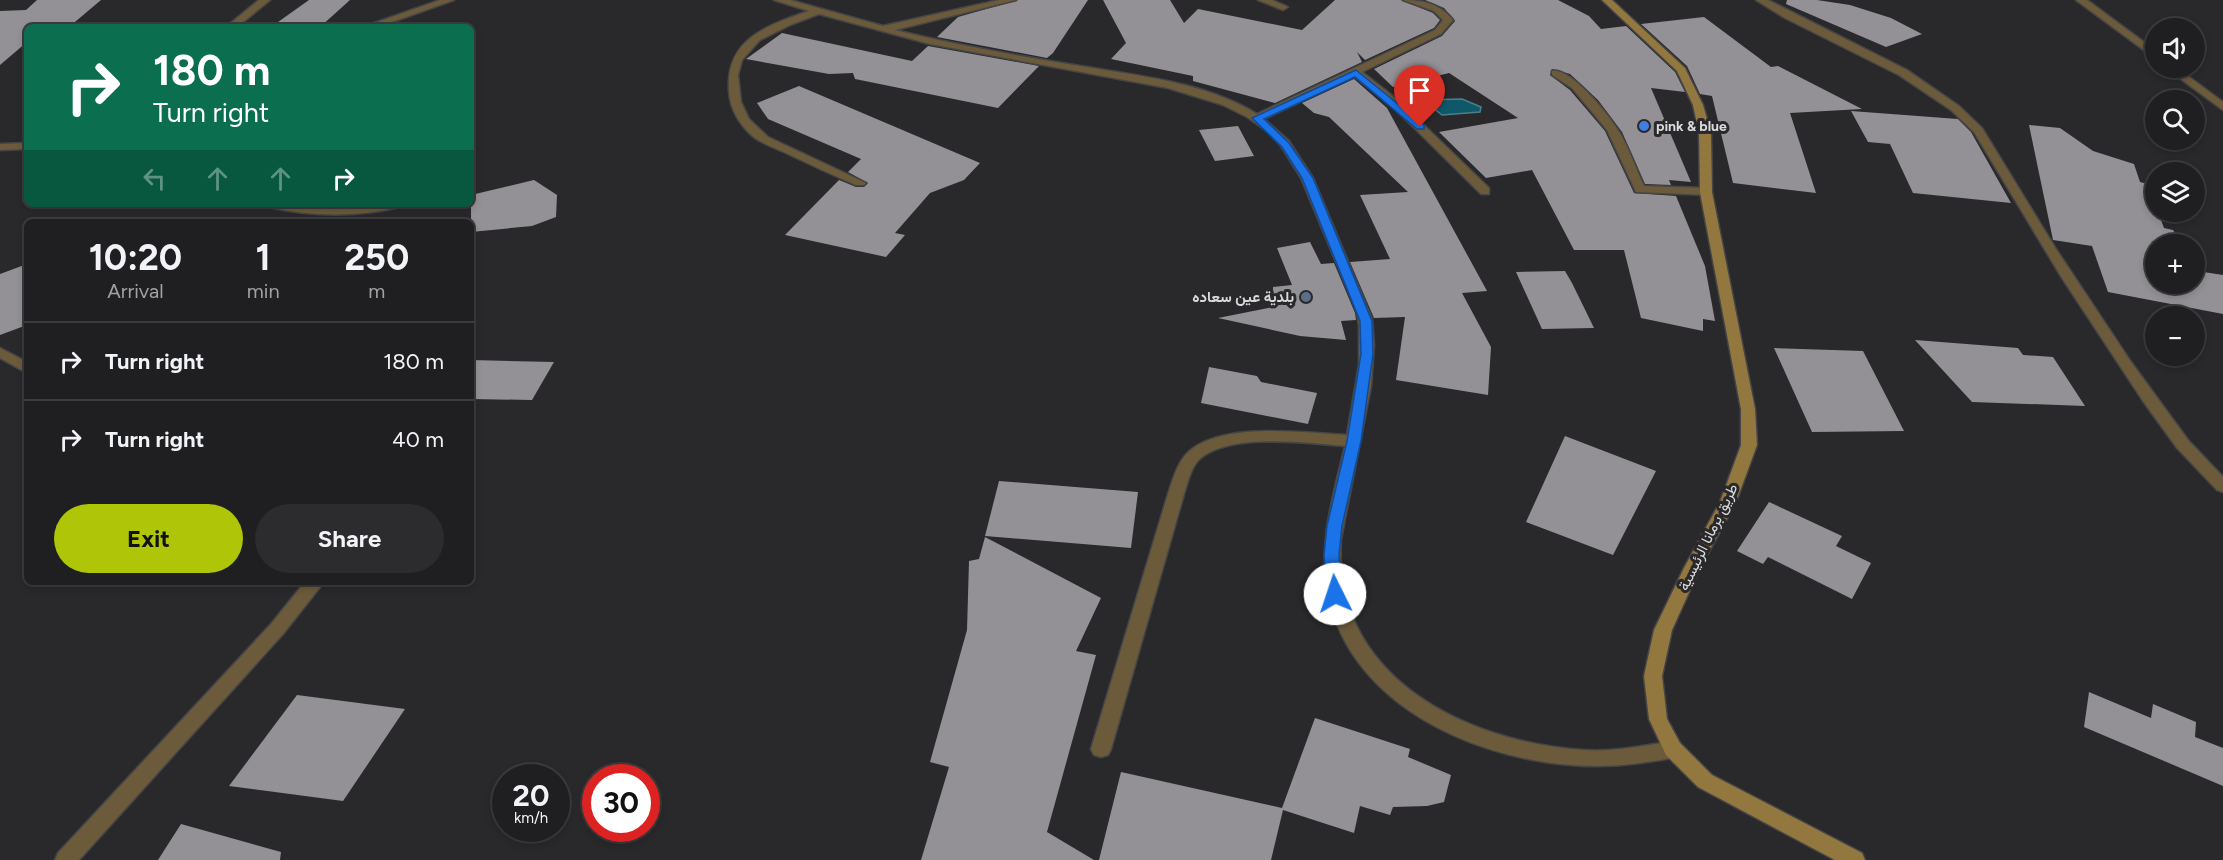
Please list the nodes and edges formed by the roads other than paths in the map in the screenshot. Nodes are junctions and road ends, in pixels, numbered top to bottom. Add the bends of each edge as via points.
1 (266, 0) edge
2 (449, 0) edge
3 (782, 0) edge
4 (1011, 0) edge
5 (1263, 0) edge
6 (1408, 0) edge
7 (1607, 0) edge
8 (1761, 0) edge
9 (2080, 0) edge
10 (1283, 7) dead end
11 (818, 11) junction
12 (235, 24) edge
13 (377, 24) edge
14 (882, 29) junction
15 (2145, 48) edge
16 (1356, 73) junction
17 (1556, 73) dead end
18 (2184, 78) edge
19 (2223, 107) edge
20 (1257, 118) junction
21 (24, 146) edge
22 (0, 147) edge
23 (860, 183) dead end
24 (1485, 191) dead end
25 (1706, 192) junction
26 (287, 207) edge
27 (378, 207) edge
28 (0, 352) edge
29 (24, 366) edge
30 (1354, 441) junction
31 (2223, 486) edge
32 (313, 585) edge
33 (1101, 748) dead end
34 (1674, 749) junction
35 (65, 860) edge
36 (1854, 860) edge

1 - 12 street
2 - 13 street
3 - 11 street
4 - 14 street
5 - 10 street
6 - 16 street via 1437,9 1449,20 1438,32
7 - 25 main road, طريق برمانا الرئيسية via 1681,70 1698,105 1705,133
8 - 31 street via 1935,91 1962,112 1978,130 2067,279 2154,405 2180,442
9 - 15 street
11 - 14 street
11 - 23 street via 774,28 742,51 733,69 736,104 751,130 764,139
14 - 20 street via 1151,82 1228,103
16 - 20 street
16 - 24 street via 1395,103
17 - 25 street via 1576,86 1612,129 1640,189
18 - 19 street
20 - 30 street via 1286,145 1308,178 1366,321 1367,354
21 - 22 street
25 - 34 main road, طريق برمانا الرئيسية via 1740,360 1749,445 1728,502 1663,630 1653,676 1658,719
26 - 27 street via 343,213
28 - 29 street
30 - 33 street via 1285,437 1233,441 1205,448 1192,458 1176,494
30 - 34 street via 1335,526 1335,594 1357,649 1382,679 1416,707 1456,728 1521,749 1550,755 1615,758
32 - 35 street via 278,629
34 - 36 main road, طريق برمانا الرئيسية via 1705,781

